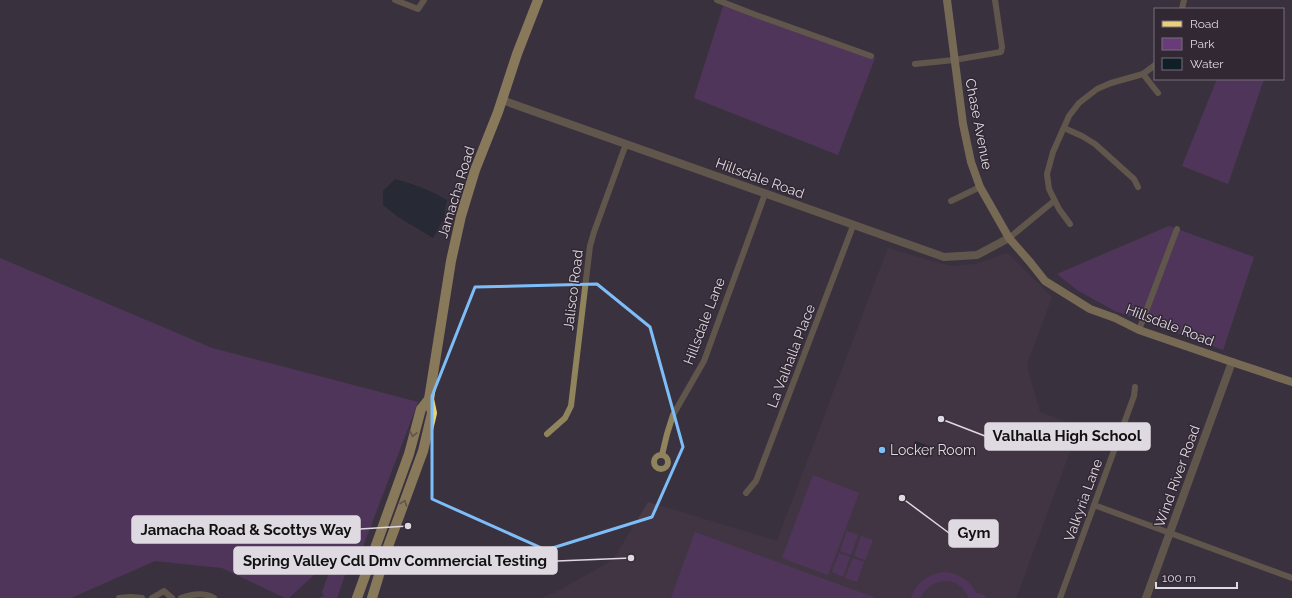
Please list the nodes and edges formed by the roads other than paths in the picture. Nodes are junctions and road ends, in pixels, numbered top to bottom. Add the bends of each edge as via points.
1 (395, 0) edge
2 (424, 0) edge
3 (537, 0) edge
4 (717, 0) edge
5 (947, 0) edge
6 (995, 0) edge
7 (871, 56) dead end
8 (954, 60) junction
9 (915, 64) dead end
10 (1154, 66) edge
11 (1143, 74) junction
12 (1158, 93) dead end
13 (502, 100) junction
14 (1064, 128) junction
15 (626, 144) junction
16 (980, 187) junction
17 (1138, 187) dead end
18 (765, 194) junction
19 (951, 201) dead end
20 (1054, 202) junction
21 (1070, 224) dead end
22 (853, 226) junction
23 (1177, 229) dead end
24 (1009, 238) junction
25 (1045, 281) joint
26 (1139, 330) junction
27 (1232, 362) junction
28 (1292, 382) edge
29 (1135, 387) dead end
30 (429, 399) junction
31 (547, 434) dead end
32 (662, 455) dead end
33 (746, 493) dead end
34 (1094, 505) junction
35 (1170, 533) junction
36 (386, 552) junction
37 (370, 560) junction
38 (1292, 578) edge
39 (119, 598) edge
40 (142, 598) edge
41 (152, 598) edge
42 (172, 598) edge
43 (181, 598) edge
44 (214, 598) edge
45 (357, 598) edge
46 (372, 598) edge
47 (1060, 598) edge
48 (1146, 598) edge

1 - 2 street via 418,9
3 - 13 main road, Jamacha Road
4 - 7 street
5 - 8 main road, Chase Avenue
6 - 8 street via 1001,52
8 - 9 street
8 - 16 main road, Chase Avenue via 963,124 971,162
10 - 11 street
11 - 12 street
11 - 14 street via 1090,93 1074,109
13 - 15 street, Hillsdale Road
13 - 30 main road, Jamacha Road via 475,170 461,216 451,260
14 - 17 street via 1095,144 1134,179
14 - 20 street via 1047,174
15 - 18 street, Hillsdale Road
15 - 31 street, Jalisco Road via 590,246 571,406 565,418
16 - 19 street
16 - 24 main road, Chase Avenue
18 - 22 street, Hillsdale Road
18 - 32 street, Hillsdale Lane via 704,361 674,414
20 - 21 street
20 - 24 street
22 - 24 street, Hillsdale Road via 944,257 977,254
22 - 33 street, La Valhalla Place via 756,481
23 - 26 street
24 - 25 main road, Chase Avenue
25 - 26 main road, Hillsdale Road via 1090,309
26 - 27 main road, Hillsdale Road
27 - 28 main road, Hillsdale Road
27 - 35 street, Wind River Road
29 - 34 street, Valkyria Lane via 1134,396
36 -> 30 main road, Jamacha Road via 423,450 432,413
30 -> 37 main road, Jamacha Road via 421,409 409,454
34 - 35 street
34 - 47 street, Valkyria Lane
35 - 38 street
35 - 48 street, Wind River Road
36 - 37 main road
36 - 46 main road, Jamacha Road
37 - 45 main road, Jamacha Road
39 - 40 street
41 - 42 street via 164,591
43 - 44 street via 200,594

